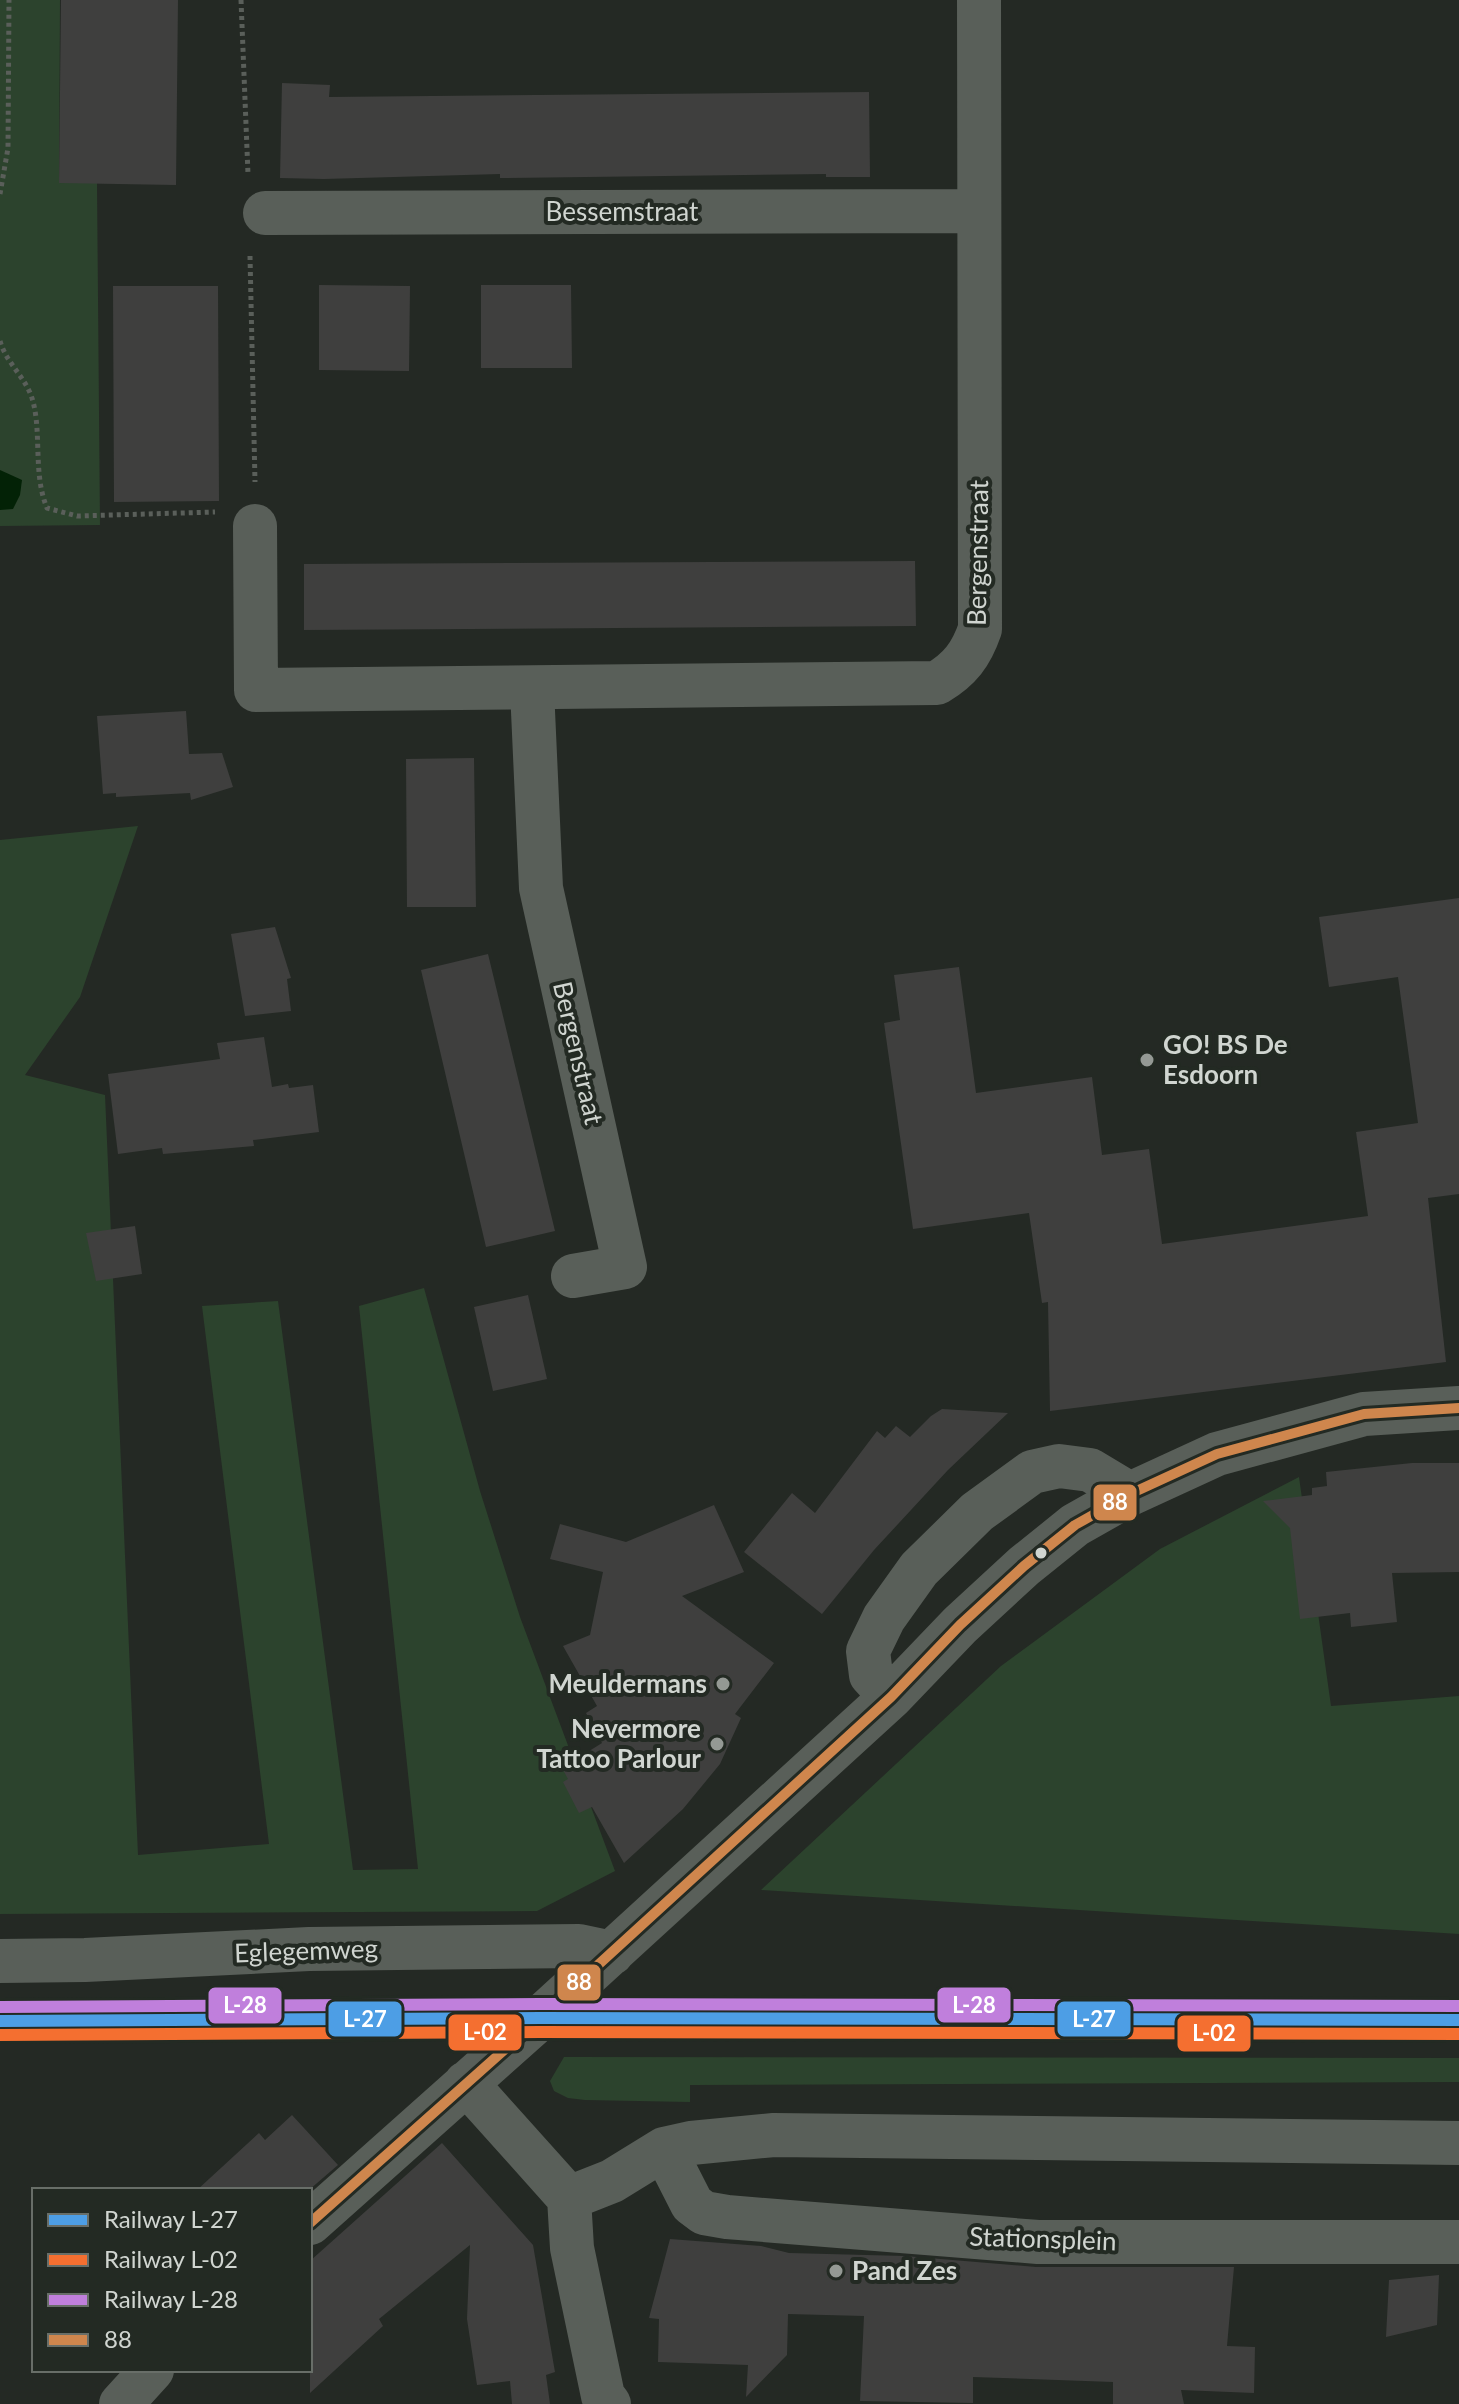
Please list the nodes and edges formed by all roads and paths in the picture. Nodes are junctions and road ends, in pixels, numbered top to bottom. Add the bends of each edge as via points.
1 (9, 0) edge
2 (979, 0) edge
3 (0, 194) edge
4 (979, 211) junction
5 (265, 213) dead end
6 (0, 341) edge
7 (255, 526) joint
8 (532, 689) junction
9 (573, 1276) dead end
10 (1459, 1408) edge
11 (1130, 1494) junction
12 (891, 1697) junction
13 (612, 1953) junction
14 (0, 1961) edge
15 (466, 2083) junction
16 (1459, 2143) edge
17 (664, 2149) junction
18 (569, 2198) junction
19 (312, 2221) edge
20 (1459, 2242) edge
21 (150, 2372) edge
22 (121, 2404) edge
23 (609, 2404) edge

1 - 3 path via 8,148
2 - 4 street, Bergenstraat
4 - 5 street, Bessemstraat
4 - 8 street, Bergenstraat via 980,629 958,670 937,683
6 - 7 path via 31,396 47,508 77,516 255,511
7 - 8 street, Bergenstraat via 256,690
8 - 9 street, Bergenstraat via 541,888 625,1267
10 - 11 street via 1364,1414 1217,1454
11 - 12 street via 1075,1525 1024,1566
11 - 12 street via 1090,1470 1059,1466 1032,1472 977,1512 919,1569 868,1651 871,1675
12 - 13 street
13 - 14 street, Eglegemweg via 579,1946 322,1949
13 - 15 street
15 - 18 street
15 - 19 street
16 - 17 street via 774,2135
17 - 18 street via 612,2181
17 - 20 street, Stationsplein via 692,2204 704,2213 727,2217 1038,2242
18 - 23 street via 572,2248
21 - 22 street

